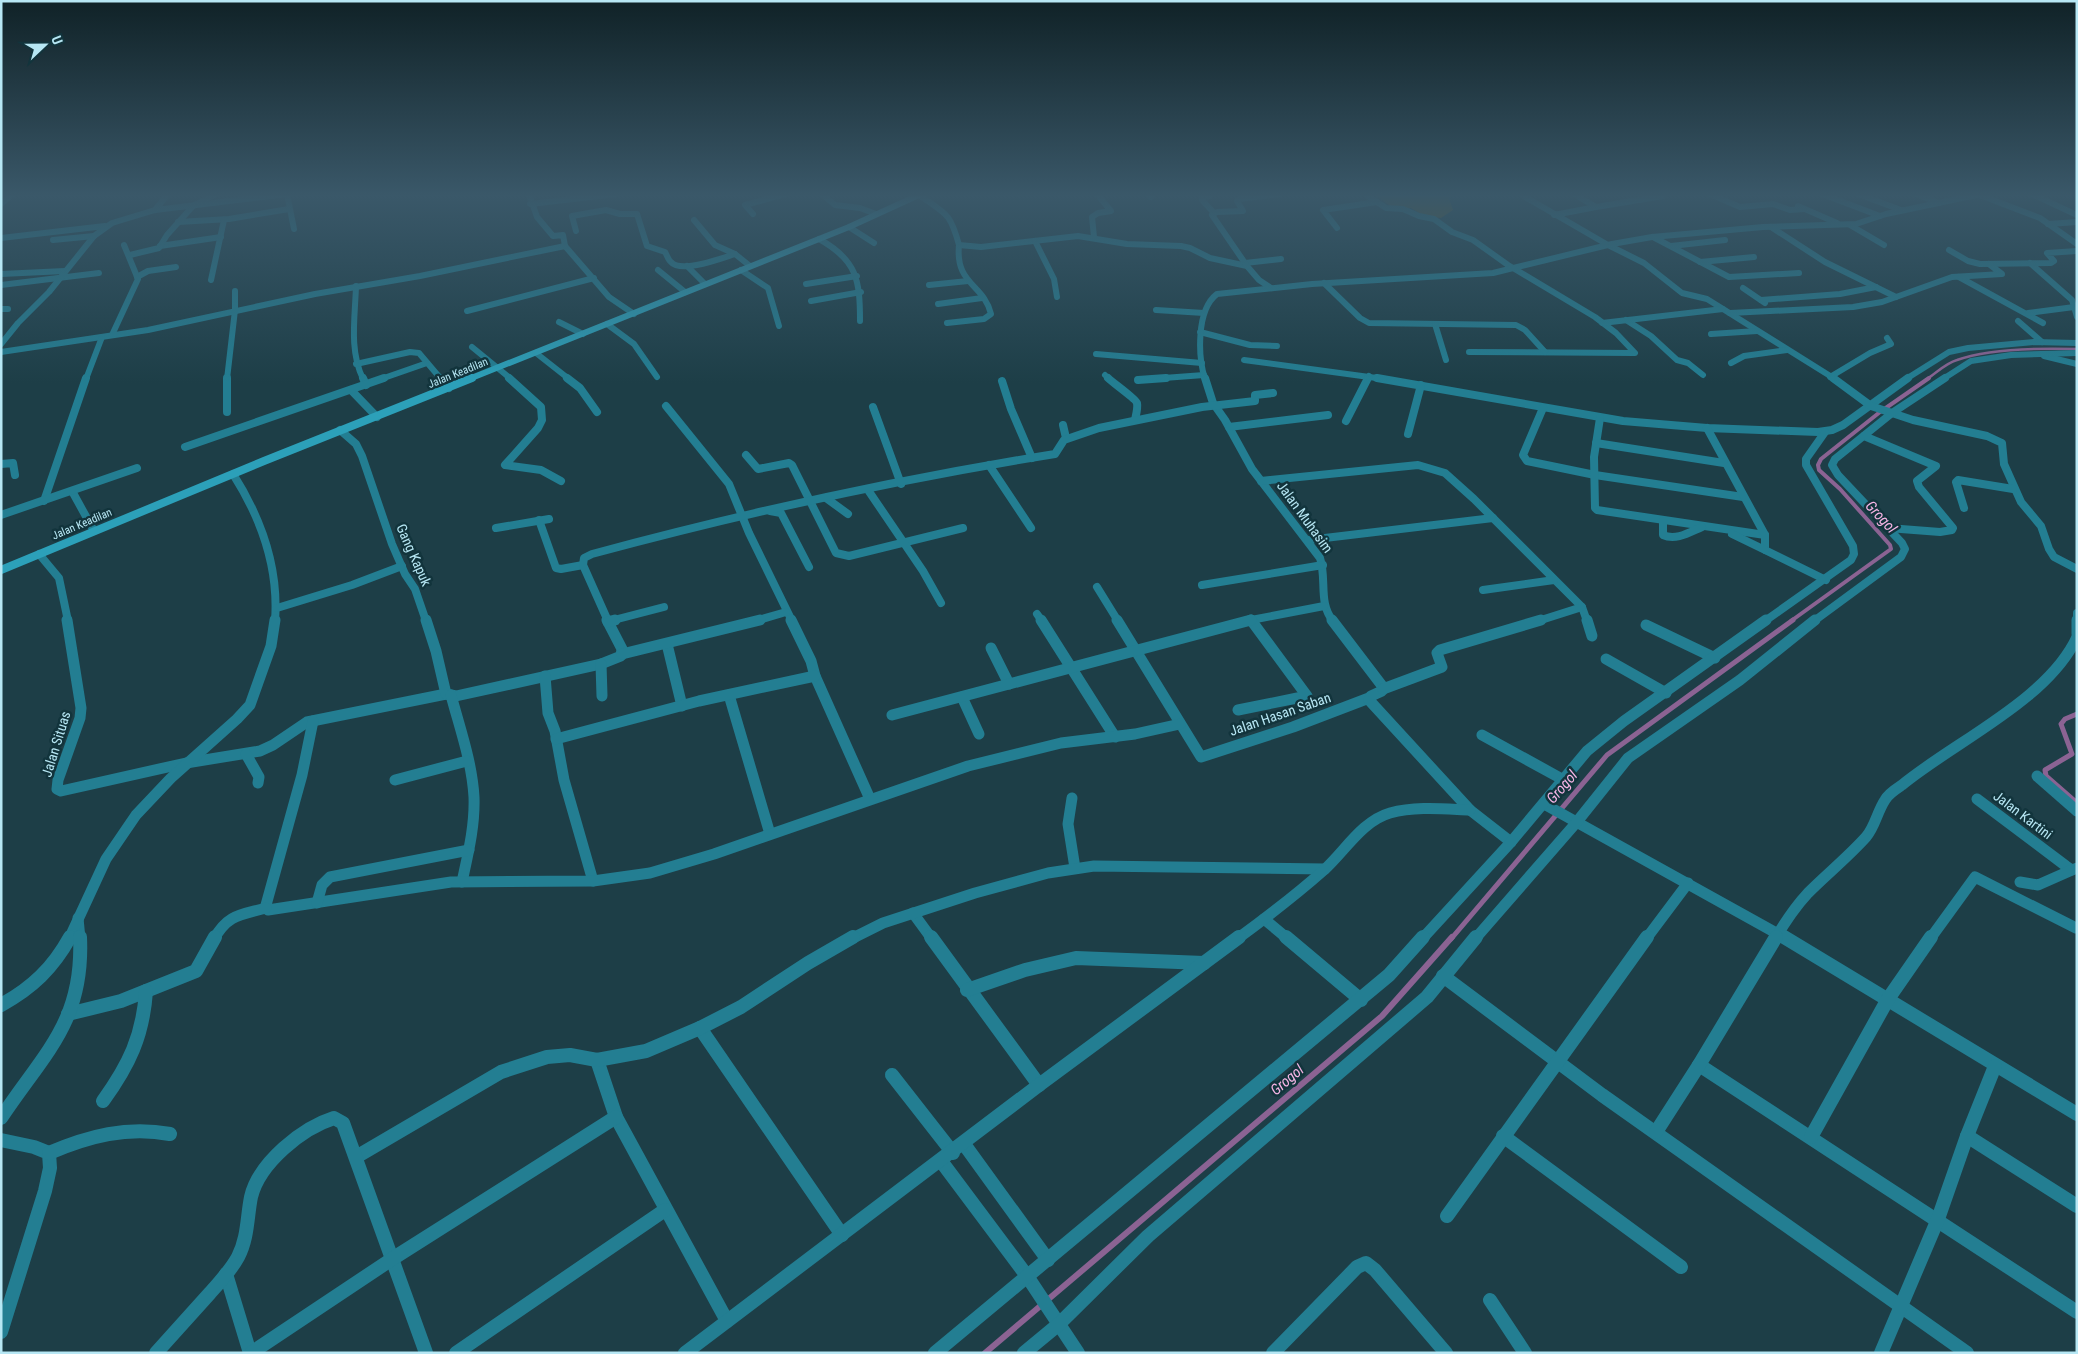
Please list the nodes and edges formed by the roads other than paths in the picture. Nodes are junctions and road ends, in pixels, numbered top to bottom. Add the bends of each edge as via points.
1 (76, 257) edge
2 (130, 257) edge
3 (216, 257) edge
4 (512, 257) edge
5 (575, 257) edge
6 (668, 257) edge
7 (723, 257) edge
8 (739, 257) edge
9 (774, 257) edge
10 (844, 257) edge
11 (958, 257) edge
12 (1043, 257) edge
13 (1208, 257) edge
14 (1241, 257) edge
15 (1498, 257) edge
16 (1558, 257) edge
17 (1632, 257) edge
18 (1691, 257) edge
19 (1752, 257) edge
20 (1817, 257) edge
21 (1963, 257) edge
22 (2050, 257) edge
23 (1281, 259) dead end
24 (1700, 262) junction
25 (1246, 264) junction
26 (1989, 264) junction
27 (2030, 264) junction
28 (689, 266) junction
29 (750, 266) junction
30 (176, 267) dead end
31 (1514, 268) junction
32 (658, 270) dead end
33 (741, 270) junction
34 (65, 271) junction
35 (100, 273) dead end
36 (1799, 273) dead end
37 (1, 274) edge
38 (857, 276) junction
39 (137, 277) junction
40 (1958, 277) junction
41 (594, 278) junction
42 (59, 279) junction
43 (211, 280) dead end
44 (968, 281) junction
45 (707, 283) junction
46 (1324, 283) junction
47 (1, 284) edge
48 (806, 284) dead end
49 (356, 286) junction
50 (929, 286) dead end
51 (1876, 286) junction
52 (1272, 288) junction
53 (1743, 288) dead end
54 (235, 291) dead end
55 (685, 292) junction
56 (861, 292) junction
57 (1057, 297) dead end
58 (1896, 297) junction
59 (982, 298) junction
60 (1761, 300) junction
61 (811, 301) dead end
62 (938, 304) dead end
63 (2074, 307) junction
64 (235, 310) junction
65 (1156, 310) dead end
66 (467, 311) dead end
67 (1726, 311) junction
68 (1778, 312) junction
69 (1204, 313) junction
70 (2028, 313) junction
71 (634, 314) junction
72 (2077, 317) edge
73 (1626, 320) junction
74 (860, 321) dead end
75 (2018, 321) dead end
76 (559, 322) dead end
77 (947, 323) dead end
78 (1602, 323) junction
79 (2043, 323) dead end
80 (1435, 324) junction
81 (609, 326) junction
82 (779, 326) dead end
83 (1757, 331) junction
84 (1200, 332) junction
85 (583, 334) junction
86 (1711, 334) dead end
87 (112, 335) junction
88 (102, 337) junction
89 (1887, 338) dead end
90 (2042, 342) junction
91 (2077, 343) edge
92 (1, 344) edge
93 (1277, 346) dead end
94 (472, 347) dead end
95 (1787, 350) junction
96 (1, 352) edge
97 (1469, 352) dead end
98 (1546, 352) junction
99 (536, 353) junction
100 (2077, 353) edge
101 (1096, 354) dead end
102 (2036, 354) junction
103 (1244, 360) dead end
104 (1446, 360) dead end
105 (427, 363) junction
106 (1202, 363) junction
107 (1731, 363) dead end
108 (356, 364) junction
109 (2077, 364) edge
110 (498, 368) junction
111 (1105, 375) dead end
112 (1204, 375) junction
113 (1703, 375) dead end
114 (1369, 376) junction
115 (657, 377) dead end
116 (1830, 377) junction
117 (1138, 380) dead end
118 (1002, 381) dead end
119 (366, 385) junction
120 (1421, 385) junction
121 (449, 388) junction
122 (351, 390) junction
123 (1273, 393) dead end
124 (1215, 405) junction
125 (666, 406) dead end
126 (1872, 406) junction
127 (873, 407) dead end
128 (1544, 408) junction
129 (227, 412) dead end
130 (597, 412) dead end
131 (1891, 413) junction
132 (1328, 415) dead end
133 (376, 416) junction
134 (1600, 418) junction
135 (1135, 420) junction
136 (1346, 422) dead end
137 (1063, 425) dead end
138 (1229, 427) junction
139 (1706, 428) junction
140 (340, 430) junction
141 (1825, 432) junction
142 (1408, 434) dead end
143 (1864, 436) junction
144 (1066, 438) junction
145 (1596, 443) junction
146 (185, 447) dead end
147 (746, 455) dead end
148 (1032, 458) junction
149 (1724, 463) junction
150 (1, 464) edge
151 (990, 465) junction
152 (137, 468) dead end
153 (233, 474) junction
154 (15, 475) dead end
155 (1595, 475) junction
156 (560, 481) dead end
157 (1261, 481) junction
158 (901, 484) junction
159 (2013, 489) junction
160 (868, 490) junction
161 (72, 491) junction
162 (1743, 496) junction
163 (826, 498) junction
164 (44, 501) junction
165 (810, 502) junction
166 (1964, 508) dead end
167 (770, 511) junction
168 (848, 514) dead end
169 (1, 515) edge
170 (742, 517) junction
171 (1493, 518) junction
172 (549, 519) dead end
173 (538, 520) junction
174 (1663, 521) junction
175 (1703, 526) junction
176 (496, 528) dead end
177 (963, 528) dead end
178 (1031, 528) dead end
179 (1888, 528) junction
180 (1723, 529) junction
181 (94, 531) junction
182 (1765, 535) junction
183 (1308, 540) junction
184 (903, 543) junction
185 (1765, 550) junction
186 (45, 561) junction
187 (583, 565) junction
188 (402, 566) junction
189 (1323, 566) junction
190 (808, 567) dead end
191 (2077, 569) edge
192 (1, 570) edge
193 (1554, 580) junction
194 (1826, 580) junction
195 (1202, 586) dead end
196 (1097, 587) dead end
197 (1483, 590) dead end
198 (941, 603) dead end
199 (1324, 606) junction
200 (664, 607) dead end
201 (1582, 607) junction
202 (277, 608) junction
203 (786, 612) junction
204 (2077, 613) edge
205 (1037, 614) dead end
206 (1251, 620) junction
207 (608, 622) junction
208 (1646, 626) dead end
209 (1592, 636) dead end
210 (2077, 636) edge
211 (667, 644) junction
212 (991, 648) dead end
213 (1136, 650) junction
214 (622, 654) junction
215 (1715, 658) junction
216 (1606, 659) dead end
217 (601, 664) junction
218 (1070, 668) junction
219 (545, 676) junction
220 (815, 676) junction
221 (1009, 684) junction
222 (1383, 689) junction
223 (1666, 693) junction
224 (449, 694) junction
225 (729, 694) junction
226 (602, 696) dead end
227 (962, 697) junction
228 (1369, 698) junction
229 (682, 706) junction
230 (1238, 710) dead end
231 (892, 715) dead end
232 (313, 721) junction
233 (1180, 724) junction
234 (979, 734) dead end
235 (1482, 735) dead end
236 (1115, 737) junction
237 (556, 739) junction
238 (246, 754) junction
239 (467, 761) junction
240 (186, 763) junction
241 (2037, 776) dead end
242 (1562, 779) junction
243 (395, 780) dead end
244 (258, 782) dead end
245 (1072, 798) dead end
246 (870, 799) junction
247 (1976, 799) dead end
248 (1548, 807) junction
249 (1470, 810) junction
250 (2077, 811) edge
251 (1574, 822) junction
252 (770, 834) junction
253 (1511, 842) junction
254 (469, 850) junction
255 (1075, 868) junction
256 (1324, 869) junction
257 (2074, 869) edge
258 (593, 881) junction
259 (462, 882) junction
260 (2020, 882) dead end
261 (1688, 883) junction
262 (317, 903) junction
263 (266, 908) junction
264 (913, 913) junction
265 (78, 917) junction
266 (1264, 919) junction
267 (2076, 928) edge
268 (1777, 933) junction
269 (1204, 963) junction
270 (1442, 976) junction
271 (967, 990) junction
272 (146, 991) junction
273 (1888, 999) junction
274 (1361, 1000) junction
275 (1, 1005) edge
276 (68, 1014) junction
277 (700, 1028) junction
278 (597, 1060) junction
279 (1558, 1063) junction
280 (1699, 1065) junction
281 (1995, 1066) junction
282 (892, 1075) dead end
283 (1039, 1084) junction
284 (103, 1101) dead end
285 (2076, 1110) edge
286 (616, 1116) junction
287 (1, 1118) edge
288 (1656, 1132) junction
289 (170, 1134) dead end
290 (1503, 1136) junction
291 (1967, 1136) junction
292 (1811, 1137) junction
293 (2, 1141) edge
294 (48, 1153) junction
295 (953, 1153) junction
296 (356, 1157) junction
297 (2077, 1206) edge
298 (665, 1210) junction
299 (1447, 1216) dead end
300 (1938, 1219) junction
301 (842, 1235) junction
302 (392, 1259) junction
303 (1048, 1260) junction
304 (1681, 1267) dead end
305 (226, 1274) junction
306 (1030, 1280) junction
307 (1490, 1300) dead end
308 (1902, 1307) junction
309 (2077, 1312) edge
310 (1056, 1321) junction
311 (727, 1322) junction
312 (1, 1332) edge
313 (156, 1353) edge
314 (251, 1353) edge
315 (426, 1353) edge
316 (456, 1353) edge
317 (685, 1353) edge
318 (935, 1353) edge
319 (1024, 1353) edge
320 (1078, 1353) edge
321 (1273, 1353) edge
322 (1446, 1353) edge
323 (1525, 1353) edge
324 (1881, 1353) edge
325 (1967, 1353) edge

1 - 34 street
2 - 39 street
3 - 43 street
4 - 49 street
5 - 41 street
6 - 28 street via 672,264
7 - 28 street
8 - 29 street
9 - 29 main road, Jalan Keadilan
10 - 38 street via 851,263
11 - 44 street
12 - 57 street via 1054,280
13 - 25 street
14 - 25 street
15 - 31 street
16 - 31 street
17 - 67 street via 1682,292 1702,296
18 - 24 street
19 - 24 street
20 - 51 street
21 - 26 street
22 - 27 street via 2053,262
23 - 25 street
24 - 36 street via 1729,278
25 - 52 street
26 - 27 street
26 - 40 street via 2002,274
27 - 63 street via 2067,295
28 - 45 street
29 - 33 main road, Jalan Keadilan
30 - 39 street via 148,271
31 - 46 street via 1484,274
31 - 78 street
32 - 55 street
33 - 45 main road, Jalan Keadilan
33 - 82 street via 768,288
34 - 37 street
34 - 42 street
35 - 42 street
38 - 48 street
38 - 56 street
39 - 87 street
40 - 58 street
40 - 70 street
41 - 66 street
41 - 71 street via 615,302
42 - 47 street
42 - 92 street
44 - 50 street
44 - 59 street
45 - 55 main road, Jalan Keadilan
46 - 52 street
46 - 80 street via 1365,322
49 - 64 street
49 - 108 street via 353,327
51 - 58 street
51 - 60 street via 1840,294
52 - 69 street via 1217,294
53 - 60 street
54 - 64 street
55 - 71 main road, Jalan Keadilan
56 - 61 street
56 - 74 street
58 - 68 street via 1845,308
59 - 62 street
59 - 77 street via 991,311 989,318
60 - 68 street
63 - 70 street
63 - 72 street
64 - 87 street
64 - 129 street via 227,367
65 - 69 street
67 - 68 street
67 - 73 street
67 - 83 street
69 - 84 street, Jalan Muhasim
70 - 79 street
71 - 81 main road, Jalan Keadilan
73 - 78 street
73 - 113 street via 1651,336 1677,360 1688,363
75 - 90 street
76 - 85 street
78 - 98 street via 1635,353
80 - 98 street via 1519,326 1528,331
80 - 104 street
81 - 85 main road, Jalan Keadilan
81 - 115 street via 638,349
83 - 86 street
83 - 95 street
84 - 93 street via 1250,345
84 - 106 street, Jalan Muhasim
85 - 99 main road, Jalan Keadilan
87 - 88 street
88 - 96 street
88 - 164 street
89 - 116 street via 1891,344
90 - 91 street
90 - 126 street via 1949,352
94 - 110 street
95 - 107 street via 1744,356
95 - 116 street
97 - 98 street
99 - 110 main road, Jalan Keadilan
99 - 130 street via 580,388
100 - 102 street
101 - 106 street
102 - 109 street
102 - 131 street via 1970,361
103 - 114 street
105 - 108 street via 414,352
105 - 119 street
105 - 121 street
106 - 112 street, Jalan Muhasim
108 - 119 street
110 - 121 main road, Jalan Keadilan
110 - 156 street via 534,399 542,414 538,428 505,465 550,472
111 - 135 street via 1135,399
112 - 117 street
112 - 124 street, Jalan Muhasim
114 - 120 street
114 - 136 street
116 - 126 street
118 - 148 street
119 - 122 street
120 - 128 street
120 - 142 street
121 - 133 main road, Jalan Keadilan
122 - 133 street
122 - 146 street
123 - 124 street via 1255,395 1254,401
124 - 135 street
124 - 138 street, Jalan Muhasim
125 - 170 street via 730,484
126 - 131 street
126 - 141 street via 1843,425
127 - 158 street
128 - 134 street
128 - 155 street via 1524,458
131 - 143 street
131 - 159 street via 2000,441
132 - 138 street
133 - 140 main road, Jalan Keadilan
134 - 139 street
134 - 145 street
135 - 144 street
137 - 144 street
138 - 157 street, Jalan Muhasim
139 - 141 street
139 - 149 street
140 - 153 main road, Jalan Keadilan
140 - 188 street, Gang Kapuk via 362,456
141 - 194 street via 1806,459 1806,465 1845,531 1854,554 1846,565
143 - 179 street via 1832,465
143 - 179 street via 1936,466 1917,481 1953,528 1940,532
144 - 148 street via 1055,454
145 - 149 street
145 - 155 street
147 - 165 street via 758,468 792,465
148 - 151 street
149 - 162 street
150 - 154 street via 13,463
151 - 158 street
151 - 178 street
152 - 161 street
153 - 181 main road, Jalan Keadilan
153 - 202 street via 242,486 268,549
155 - 162 street
155 - 174 street via 1597,510
157 - 171 street via 1418,465 1445,473
157 - 183 street, Jalan Muhasim
158 - 160 street
159 - 166 street via 1958,480
159 - 191 street via 2041,526 2051,553
160 - 163 street
160 - 184 street
161 - 164 street
161 - 181 street
162 - 182 street
163 - 165 street
163 - 168 street
164 - 169 street
165 - 167 street
165 - 184 street via 839,555 850,556
167 - 170 street
167 - 190 street via 781,513
170 - 187 street via 598,552 584,558
170 - 203 street
171 - 183 street
171 - 193 street
172 - 173 street
173 - 176 street
173 - 187 street via 556,568
174 - 175 street
174 - 175 street via 1663,534 1669,537
175 - 180 street
177 - 184 street
179 - 251 street via 1905,549 1901,557 1733,685 1628,758
180 - 182 street
180 - 185 street
181 - 186 main road, Jalan Keadilan
182 - 185 street
183 - 189 street, Jalan Muhasim
184 - 198 street
185 - 194 street
186 - 192 main road, Jalan Keadilan
186 - 240 street, Jalan Situas via 58,578 66,603 81,708 57,789 68,790
187 - 207 street
188 - 202 street
188 - 224 street, Gang Kapuk via 415,589
189 - 195 street
189 - 199 street, Jalan Muhasim
193 - 197 street
193 - 201 street
194 - 215 street
196 - 213 street
199 - 206 street
199 - 222 street, Jalan Muhasim via 1332,622
200 - 207 street
201 - 209 street
201 - 222 street via 1440,650 1437,652 1442,667 1439,670
202 - 240 street via 270,647 250,707
203 - 211 street
203 - 220 street via 811,661
204 - 210 street
205 - 218 street
206 - 213 street
206 - 230 street via 1307,696
207 - 214 street
208 - 215 street
210 - 268 street via 2072,649 2058,666 2023,699 1885,799 1871,830 1796,905
211 - 214 street
211 - 229 street
212 - 221 street
213 - 218 street
213 - 233 street
214 - 217 street
215 - 223 street
216 - 223 street
217 - 219 street
217 - 226 street
218 - 221 street
218 - 236 street
219 - 224 street via 470,694
219 - 237 street via 548,713
220 - 225 street
220 - 246 street
221 - 227 street
222 - 228 street
223 - 242 street via 1586,751
224 - 232 street
224 - 239 street, Gang Kapuk
225 - 229 street
225 - 252 street
227 - 231 street
227 - 234 street
228 - 233 street, Jalan Hasan Saban via 1201,757
228 - 249 street
229 - 237 street
232 - 238 street via 273,745
232 - 263 street
233 - 236 street
235 - 242 street
236 - 246 street via 1061,743 994,758
237 - 258 street via 564,780
238 - 240 street
238 - 244 street via 259,777
239 - 243 street
239 - 254 street, Gang Kapuk via 474,796
240 - 265 street via 128,825 101,868
241 - 250 street
242 - 248 street
245 - 255 street via 1066,828
246 - 252 street
247 - 257 street, Jalan Kartini
248 - 251 street
248 - 253 street
249 - 253 street
249 - 256 street via 1418,808 1390,813 1362,830
251 - 261 street
251 - 270 street
252 - 258 street via 650,873
253 - 274 street via 1412,951
254 - 259 street, Gang Kapuk
254 - 262 street via 330,877 320,886
255 - 256 street
255 - 264 street via 1001,885
256 - 266 street
257 - 260 street via 2038,885
258 - 259 street
259 - 262 street
261 - 268 street
261 - 279 street
262 - 263 street via 277,910
263 - 272 street via 229,919 196,970
264 - 271 street
264 - 277 street via 844,942 741,1007
265 - 275 street via 47,972
265 - 276 street via 80,963
266 - 269 street
266 - 274 street
267 - 273 street via 1982,879 1972,879
268 - 273 street
268 - 280 street
269 - 271 street via 1076,958 1025,970
269 - 283 street
270 - 279 street
270 - 310 street via 1427,997 1406,1017 1155,1230
271 - 283 street
272 - 276 street via 113,1004
272 - 284 street via 142,1028 117,1082
273 - 281 street
273 - 292 street
274 - 303 street
276 - 287 street via 52,1045
277 - 278 street via 646,1050
277 - 301 street
278 - 286 street
278 - 296 street via 560,1055 517,1065 481,1082
279 - 288 street
279 - 290 street
280 - 288 street
280 - 292 street
281 - 285 street
281 - 291 street
282 - 295 street
283 - 295 street
286 - 298 street
286 - 302 street
288 - 308 street
289 - 294 street via 144,1129 122,1130 81,1140
290 - 299 street
290 - 304 street
291 - 297 street
291 - 300 street
292 - 300 street
293 - 294 street
294 - 312 street via 50,1168 45,1191
295 - 301 street
295 - 303 street
295 - 306 street
296 - 302 street
296 - 305 street via 343,1124 334,1118 319,1122 291,1144 258,1179 253,1190 244,1246
298 - 311 street
298 - 316 street
300 - 308 street
300 - 309 street
301 - 311 street
302 - 314 street
302 - 315 street
303 - 306 street
305 - 313 street
305 - 314 street
306 - 310 street
306 - 318 street
307 - 323 street
308 - 324 street
308 - 325 street
310 - 319 street
310 - 320 street
311 - 317 street
321 - 322 street via 1357,1267 1366,1263

